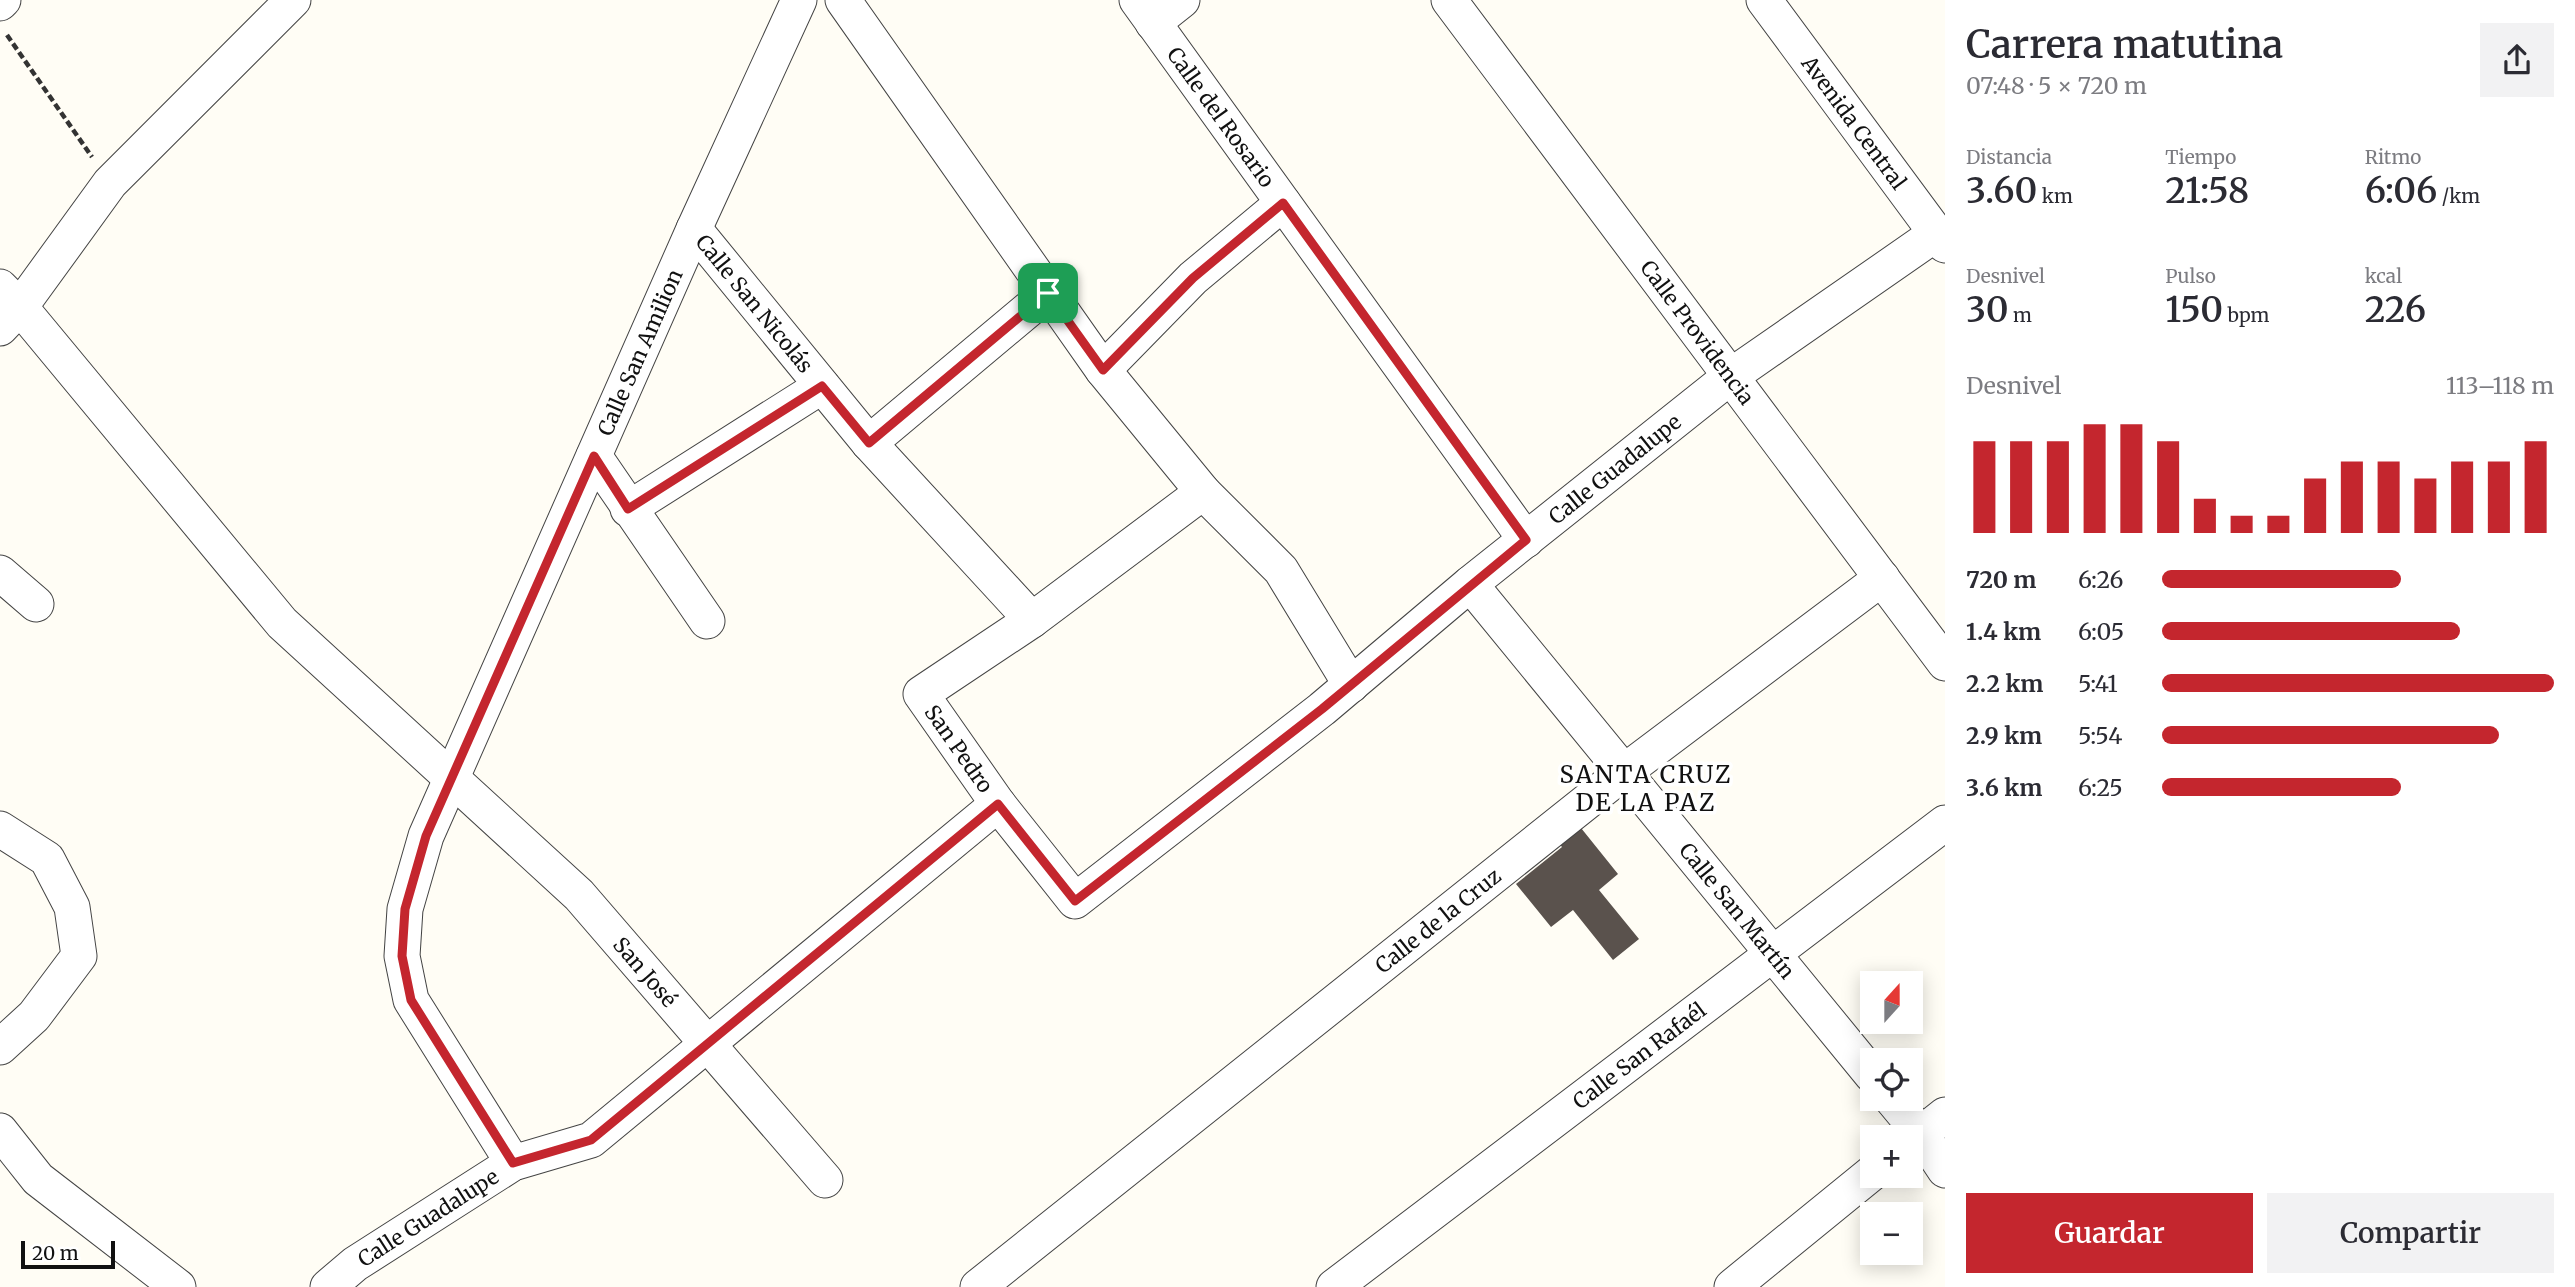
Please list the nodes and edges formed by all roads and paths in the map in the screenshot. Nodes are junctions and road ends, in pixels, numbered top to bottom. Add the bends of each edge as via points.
1 (293, 0) edge
2 (799, 0) edge
3 (843, 0) edge
4 (1182, 0) edge
5 (1450, 0) edge
6 (1764, 0) edge
7 (1145, 11) edge
8 (0, 26) edge
9 (110, 183) junction
10 (1283, 203) junction
11 (694, 229) junction
12 (1941, 239) edge
13 (1048, 293) junction
14 (7, 307) edge
15 (1103, 370) junction
16 (1731, 376) junction
17 (822, 386) junction
18 (869, 443) junction
19 (594, 456) junction
20 (1203, 492) junction
21 (628, 509) junction
22 (1526, 540) junction
23 (0, 573) edge
24 (1882, 578) junction
25 (1470, 584) junction
26 (36, 604) dead end
27 (1032, 620) junction
28 (707, 621) dead end
29 (1945, 663) edge
30 (1351, 685) junction
31 (1624, 772) junction
32 (453, 777) junction
33 (998, 804) junction
34 (1945, 823) edge
35 (0, 829) edge
36 (1075, 901) joint
37 (1774, 955) junction
38 (708, 1043) junction
39 (0, 1047) edge
40 (1860, 1060) edge
41 (1905, 1111) edge
42 (1926, 1130) edge
43 (0, 1131) edge
44 (513, 1163) junction
45 (1945, 1170) edge
46 (825, 1180) dead end
47 (1860, 1183) edge
48 (998, 1281) edge
49 (178, 1287) edge
50 (328, 1287) edge
51 (1334, 1287) edge
52 (1732, 1287) edge

1 - 9 street
2 - 11 street, Calle San Amilion
3 - 13 street
4 - 7 street
5 - 16 street, Calle Providencia
6 - 12 street, Avenida Central
7 - 10 street, Calle del Rosario
8 - 9 path
9 - 14 street
10 - 15 street via 1193,278
10 - 22 street, Calle del Rosario
11 - 17 street, Calle San Nicolás
11 - 19 street, Calle San Amilion
12 - 16 street, Calle Guadalupe
13 - 15 street
13 - 18 street
14 - 32 street, San José via 282,623
15 - 20 street
16 - 22 street, Calle Guadalupe
16 - 24 street, Calle Providencia
17 - 18 street, Calle San Nicolás
17 - 21 street
18 - 27 street, Calle San Nicolás
19 - 21 street
19 - 32 street, Calle San Amilion
20 - 27 street
20 - 30 street via 1281,570
21 - 28 street
22 - 25 street, Calle Guadalupe
23 - 26 street
24 - 29 street, Calle Providencia
24 - 31 street, Calle de la Cruz
25 - 30 street, Calle Guadalupe
25 - 31 street, Calle San Martín
27 - 33 street, San Pedro via 920,694
30 - 36 street, Calle Guadalupe
31 - 37 street, Calle San Martín
31 - 48 street, Calle de la Cruz
32 - 38 street, San José via 579,895
32 - 44 street, Calle San Amilion via 426,836 405,909 402,956 411,1000
33 - 36 street, San Pedro
33 - 38 street, Calle Guadalupe
34 - 37 street, Calle San Rafaél
35 - 39 street via 47,859 72,907 79,956 34,1016
37 - 40 street, Calle San Martín
37 - 51 street, Calle San Rafaél
38 - 44 street, Calle Guadalupe via 591,1140
38 - 46 street, San José
41 - 42 street
42 - 45 street
43 - 49 street via 38,1179
44 - 50 street, Calle Guadalupe via 355,1264
47 - 52 street

